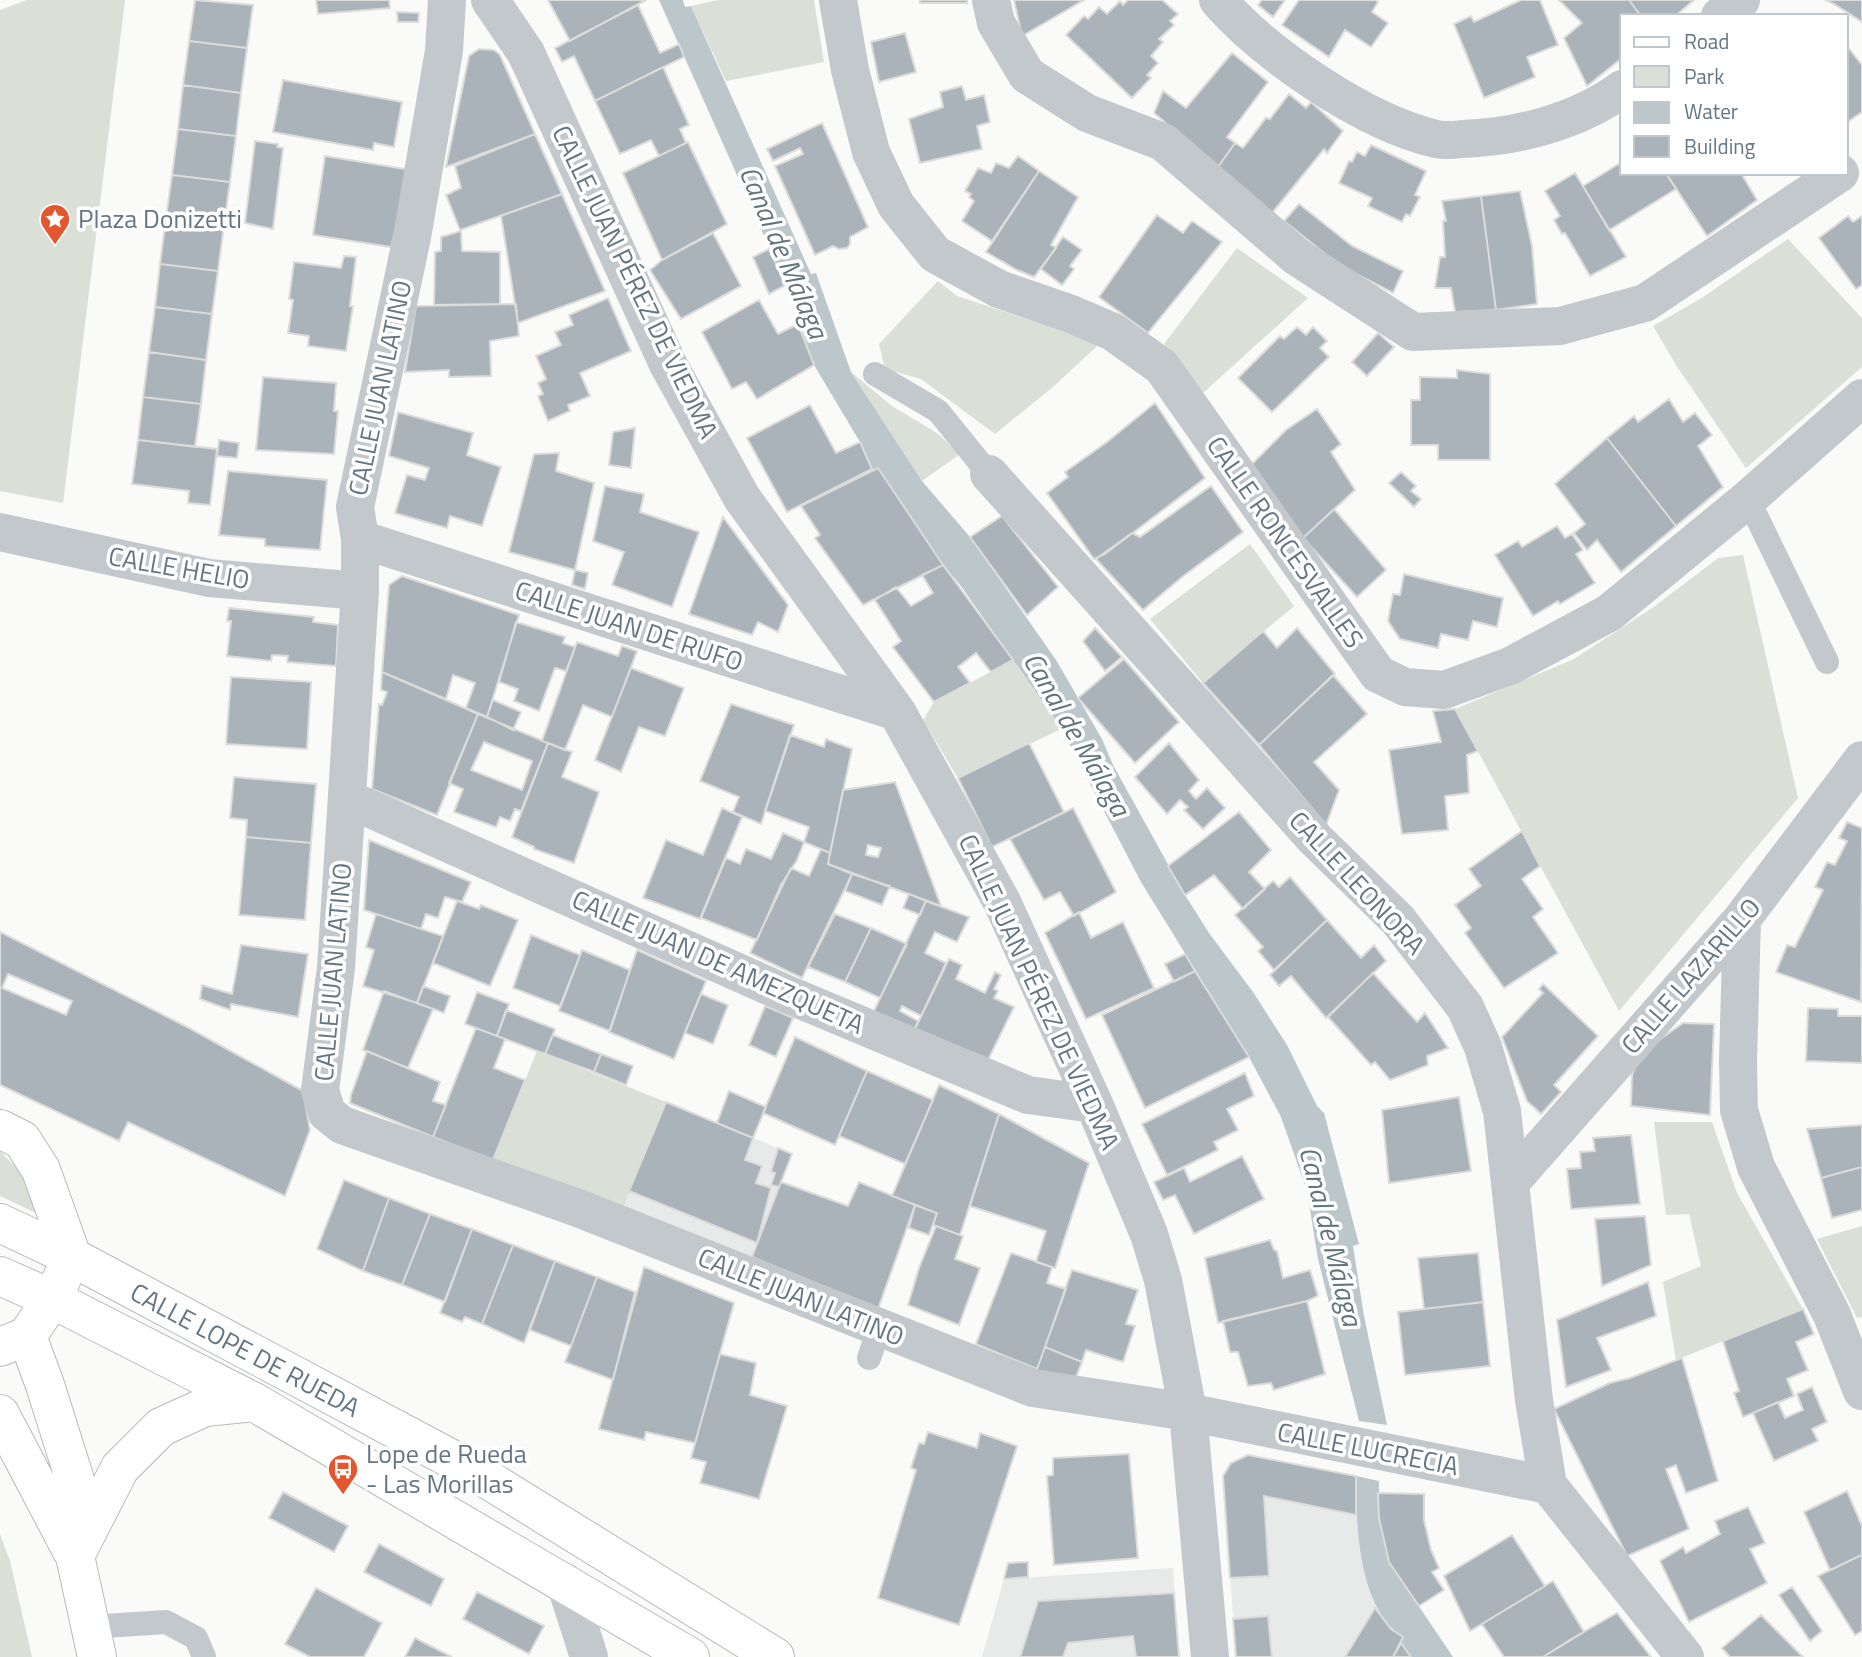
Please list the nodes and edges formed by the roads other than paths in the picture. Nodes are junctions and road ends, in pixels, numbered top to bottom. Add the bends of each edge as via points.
1 (447, 0) edge
2 (490, 0) edge
3 (838, 0) edge
4 (991, 0) edge
5 (1218, 0) edge
6 (1741, 0) edge
7 (1723, 14) edge
8 (444, 51) junction
9 (526, 53) junction
10 (1620, 90) edge
11 (1837, 175) edge
12 (875, 374) dead end
13 (1862, 398) edge
14 (989, 474) joint
15 (1748, 499) junction
16 (0, 532) edge
17 (360, 540) junction
18 (360, 591) junction
19 (1827, 662) dead end
20 (897, 712) junction
21 (1862, 760) edge
22 (348, 799) junction
23 (1742, 919) junction
24 (1094, 1104) junction
25 (0, 1129) edge
26 (1510, 1183) junction
27 (0, 1223) edge
28 (72, 1257) junction
29 (0, 1276) edge
30 (52, 1299) junction
31 (13, 1341) edge
32 (1862, 1391) edge
33 (254, 1402) junction
34 (1188, 1412) junction
35 (0, 1415) edge
36 (1548, 1485) junction
37 (75, 1556) junction
38 (565, 1582) junction
39 (94, 1642) edge
40 (204, 1657) edge
41 (589, 1657) edge
42 (690, 1657) edge
43 (775, 1657) edge
44 (1210, 1657) edge
45 (1685, 1657) edge

1 - 8 street
2 - 9 street, CALLE JUAN PÉREZ DE VIEDMA
3 - 15 street, CALLE RONCESVALLES via 850,70 872,152 896,205 935,254 999,289 1113,332 1162,367 1378,674 1405,687 1444,690 1510,666 1609,612
4 - 11 street via 996,23 1027,75 1087,113 1163,142 1297,257 1413,332 1560,326 1645,303
5 - 10 street via 1299,70 1373,116 1438,140 1497,138 1559,122
6 - 7 street
8 - 9 street, CALLE JUAN PÉREZ DE VIEDMA via 465,31 494,27
8 - 17 street, CALLE JUAN LATINO via 412,237 355,507
9 - 20 street, CALLE JUAN PÉREZ DE VIEDMA via 668,364 742,498
12 - 14 lane, CALLE LEONORA via 937,411
13 - 15 street, CALLE RONCESVALLES
14 - 26 street, CALLE LEONORA via 1315,839 1398,920 1465,1007 1483,1046 1502,1111
15 - 19 lane
16 - 18 street, CALLE HELIO via 209,578
17 - 18 street, CALLE JUAN LATINO
17 - 20 street, CALLE JUAN DE RUFO
18 - 22 street, CALLE JUAN LATINO
20 - 24 street, CALLE JUAN PÉREZ DE VIEDMA via 1002,902
21 - 23 street, CALLE LAZARILLO
22 - 24 street, CALLE JUAN DE AMEZQUETA via 1028,1096
22 - 34 street, CALLE JUAN LATINO via 336,968 320,1090 327,1112 342,1125 578,1208 874,1343 1033,1388
23 - 26 street, CALLE LAZARILLO
23 - 32 street via 1739,1110 1756,1167 1832,1315
24 - 34 street, CALLE JUAN PÉREZ DE VIEDMA via 1149,1234 1163,1280
25 - 28 main road via 22,1140 41,1170
26 - 36 street, CALLE LEONORA
27 - 28 main road, CALLE LOPE DE RUEDA
28 - 30 main road
28 - 43 main road, CALLE LOPE DE RUEDA via 474,1471
29 - 30 main road, CALLE LOPE DE RUEDA
30 - 31 main road
30 - 33 main road, CALLE LOPE DE RUEDA
31 - 37 main road via 45,1385 75,1480
33 - 37 main road via 205,1407 161,1427 120,1468
33 - 38 main road, CALLE LOPE DE RUEDA
34 - 36 street, CALLE LUCRECIA
34 - 44 street, CALLE JUAN PÉREZ DE VIEDMA
35 - 37 main road
36 - 45 street, CALLE LEONORA
37 - 39 main road
38 - 41 street
38 - 42 main road, CALLE LOPE DE RUEDA
39 - 40 lane via 166,1622 196,1637

